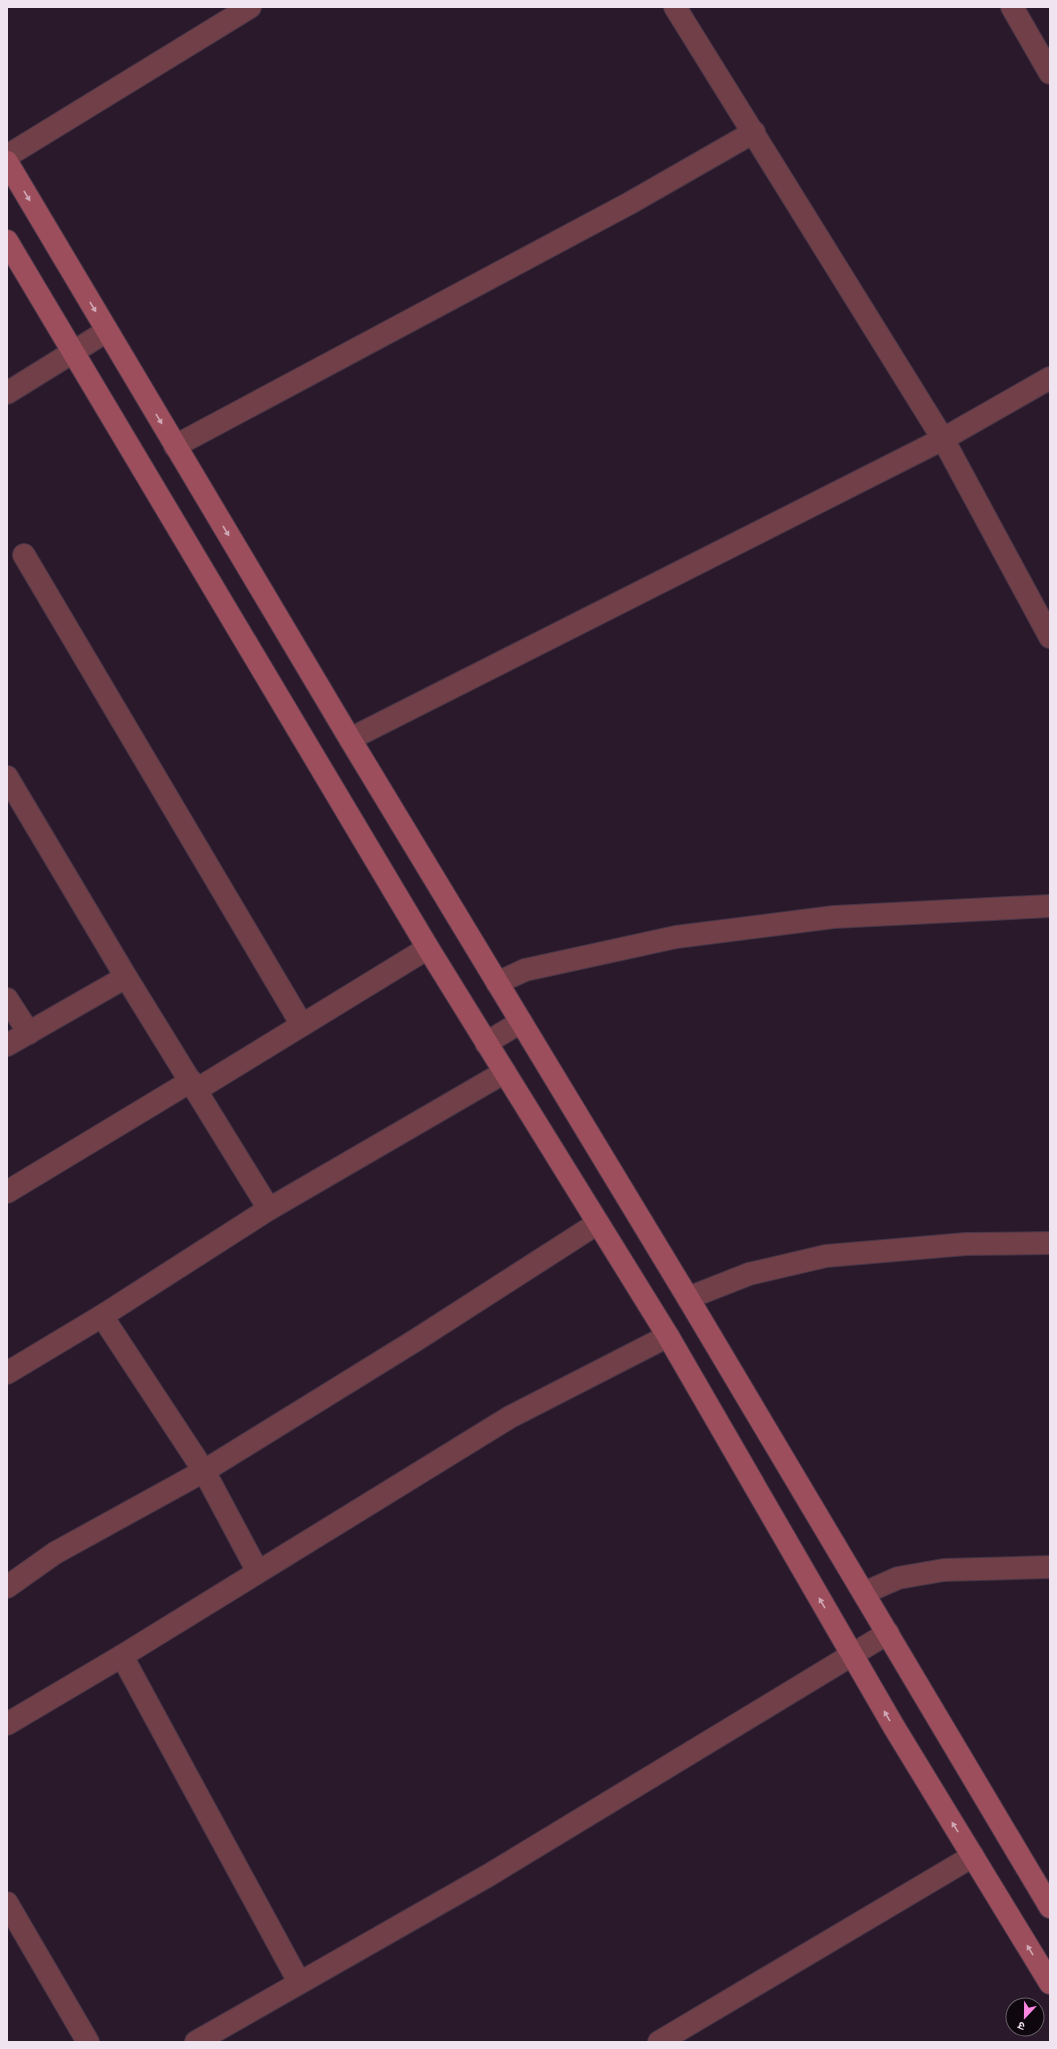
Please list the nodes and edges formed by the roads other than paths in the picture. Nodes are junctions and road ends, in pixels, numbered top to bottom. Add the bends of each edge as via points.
1 (250, 7) edge
2 (675, 7) edge
3 (1012, 7) edge
4 (1048, 67) edge
5 (754, 132) junction
6 (7, 156) edge
7 (7, 162) edge
8 (7, 241) edge
9 (107, 331) junction
10 (73, 352) junction
11 (1050, 378) edge
12 (7, 393) edge
13 (943, 439) junction
14 (175, 446) junction
15 (24, 555) dead end
16 (1050, 637) edge
17 (350, 739) junction
18 (7, 777) edge
19 (1050, 906) edge
20 (428, 948) junction
21 (126, 977) junction
22 (497, 982) junction
23 (7, 999) edge
24 (521, 1022) junction
25 (302, 1025) junction
26 (29, 1033) junction
27 (486, 1043) junction
28 (7, 1045) edge
29 (505, 1072) junction
30 (194, 1086) junction
31 (7, 1192) edge
32 (269, 1208) junction
33 (598, 1223) junction
34 (1050, 1243) edge
35 (688, 1298) junction
36 (102, 1316) junction
37 (668, 1336) junction
38 (7, 1373) edge
39 (204, 1471) junction
40 (1050, 1567) edge
41 (258, 1572) junction
42 (7, 1587) edge
43 (864, 1593) junction
44 (888, 1633) junction
45 (852, 1654) junction
46 (122, 1656) junction
47 (7, 1724) edge
48 (973, 1856) junction
49 (7, 1903) edge
50 (1050, 1907) edge
51 (299, 1982) junction
52 (1050, 1983) edge
53 (88, 2042) edge
54 (196, 2042) edge
55 (659, 2042) edge

1 - 6 street
2 - 5 street
3 - 4 street
5 - 13 street
5 - 14 street via 630,203
7 -> 9 street
8 - 10 street
9 - 10 street
9 -> 14 street
10 - 12 street
10 - 20 street
11 - 13 street
13 - 16 street
13 - 17 street
14 -> 17 street
15 - 25 street
17 - 22 street
18 - 21 street
19 - 22 street via 834,917 676,937 526,970
20 - 25 street
20 - 27 street
21 - 26 street
21 - 30 street
22 - 24 street
23 - 26 street
24 - 27 street
24 - 35 street
25 - 30 street
26 - 28 street
27 - 29 street
29 - 32 street
29 - 33 street
30 - 31 street
30 - 32 street
32 - 36 street
33 - 37 street
33 - 39 street via 416,1340
34 - 35 street via 966,1244 826,1256 749,1274
35 - 43 street
36 - 38 street
36 - 39 street
37 - 41 street via 510,1417
45 -> 37 street
39 - 41 street
39 - 42 street via 55,1553
40 - 43 street via 944,1570 898,1578
41 - 46 street
43 - 44 street
44 - 45 street
44 - 50 street
48 -> 45 street
45 - 51 street via 489,1875
46 - 47 street
46 - 51 street
52 -> 48 street
48 - 55 street
49 - 53 street
51 - 54 street

